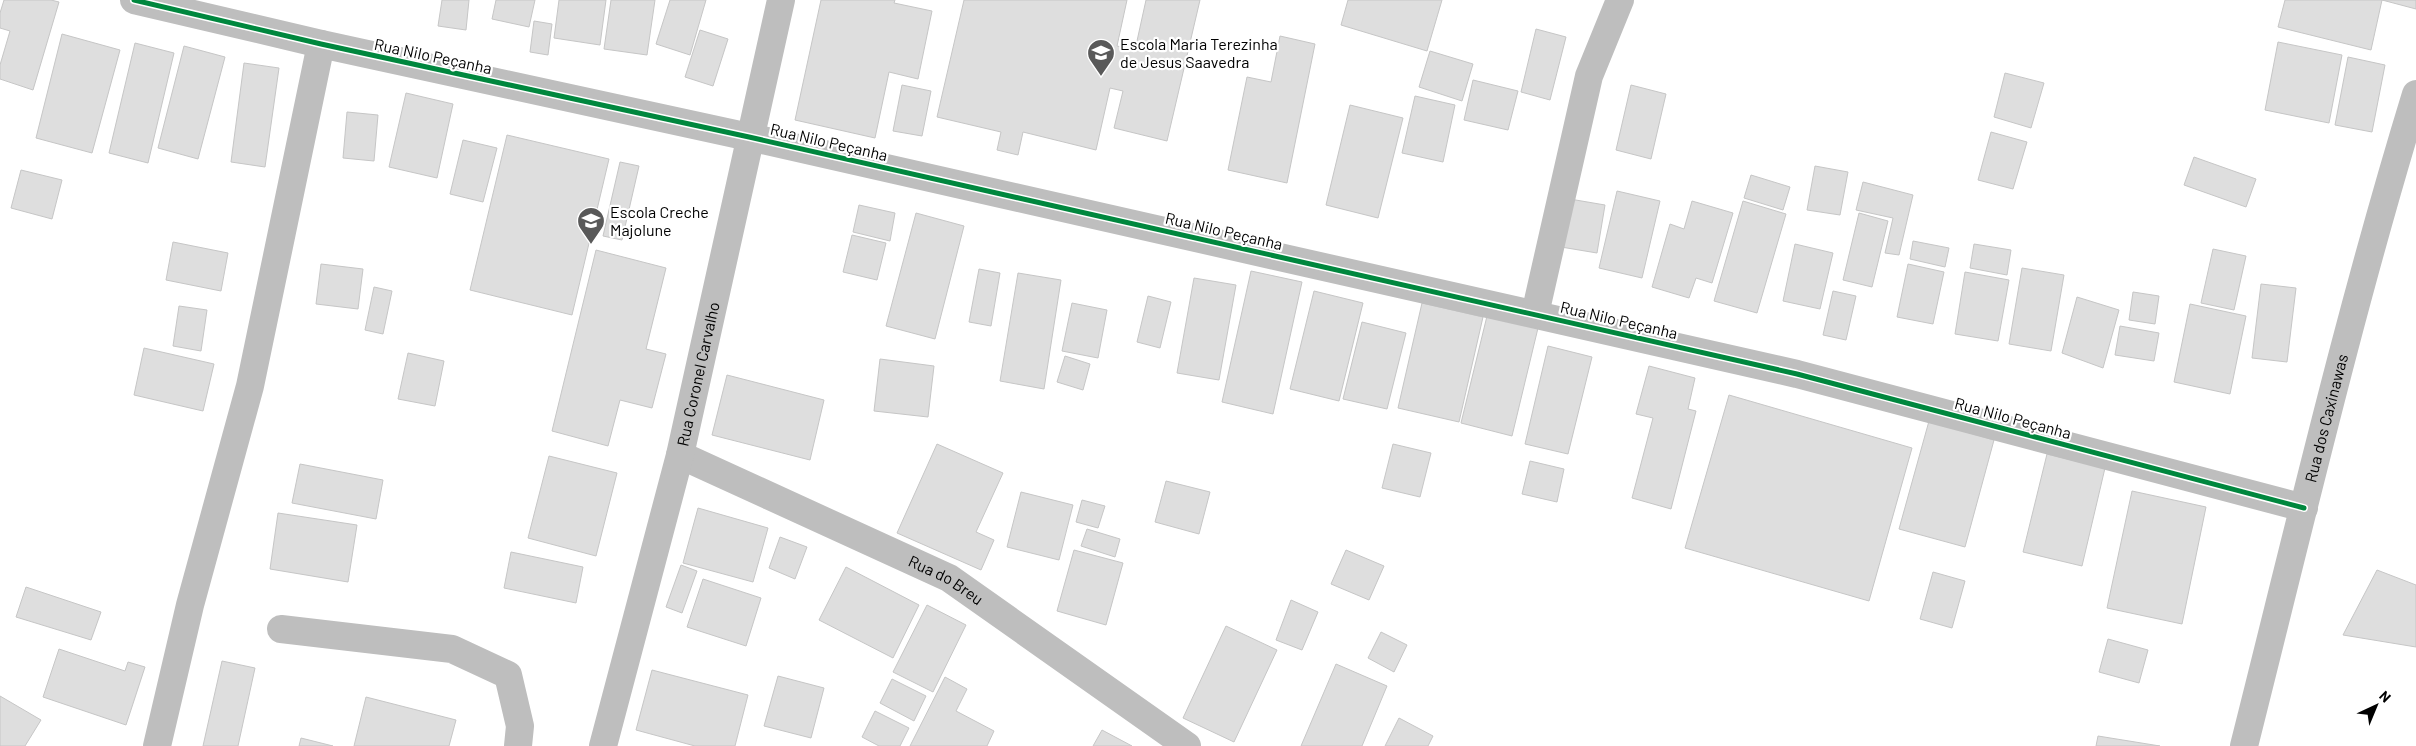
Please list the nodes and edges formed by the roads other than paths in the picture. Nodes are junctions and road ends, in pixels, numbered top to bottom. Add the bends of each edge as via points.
1 (134, 0) edge
2 (781, 0) edge
3 (1620, 0) edge
4 (321, 44) junction
5 (2416, 94) edge
6 (749, 137) junction
7 (1535, 314) junction
8 (680, 455) junction
9 (2304, 508) junction
10 (281, 629) dead end
11 (157, 746) edge
12 (518, 746) edge
13 (603, 746) edge
14 (1187, 746) edge
15 (2244, 746) edge

1 - 4 street, Rua Nilo Peçanha
2 - 6 street, Rua Coronel Carvalho
3 - 7 street via 1589,76
4 - 6 street, Rua Nilo Peçanha
4 - 11 street via 250,386 190,604
5 - 9 street, Rua dos Caxinawas via 2387,188
6 - 7 street, Rua Nilo Peçanha
6 - 8 street, Rua Coronel Carvalho
7 - 9 street, Rua Nilo Peçanha via 1797,374
8 - 13 street, Rua Coronel Carvalho
8 - 14 street, Rua do Breu via 949,578
9 - 15 street, Rua dos Caxinawas
10 - 12 street via 452,649 508,675 520,726

